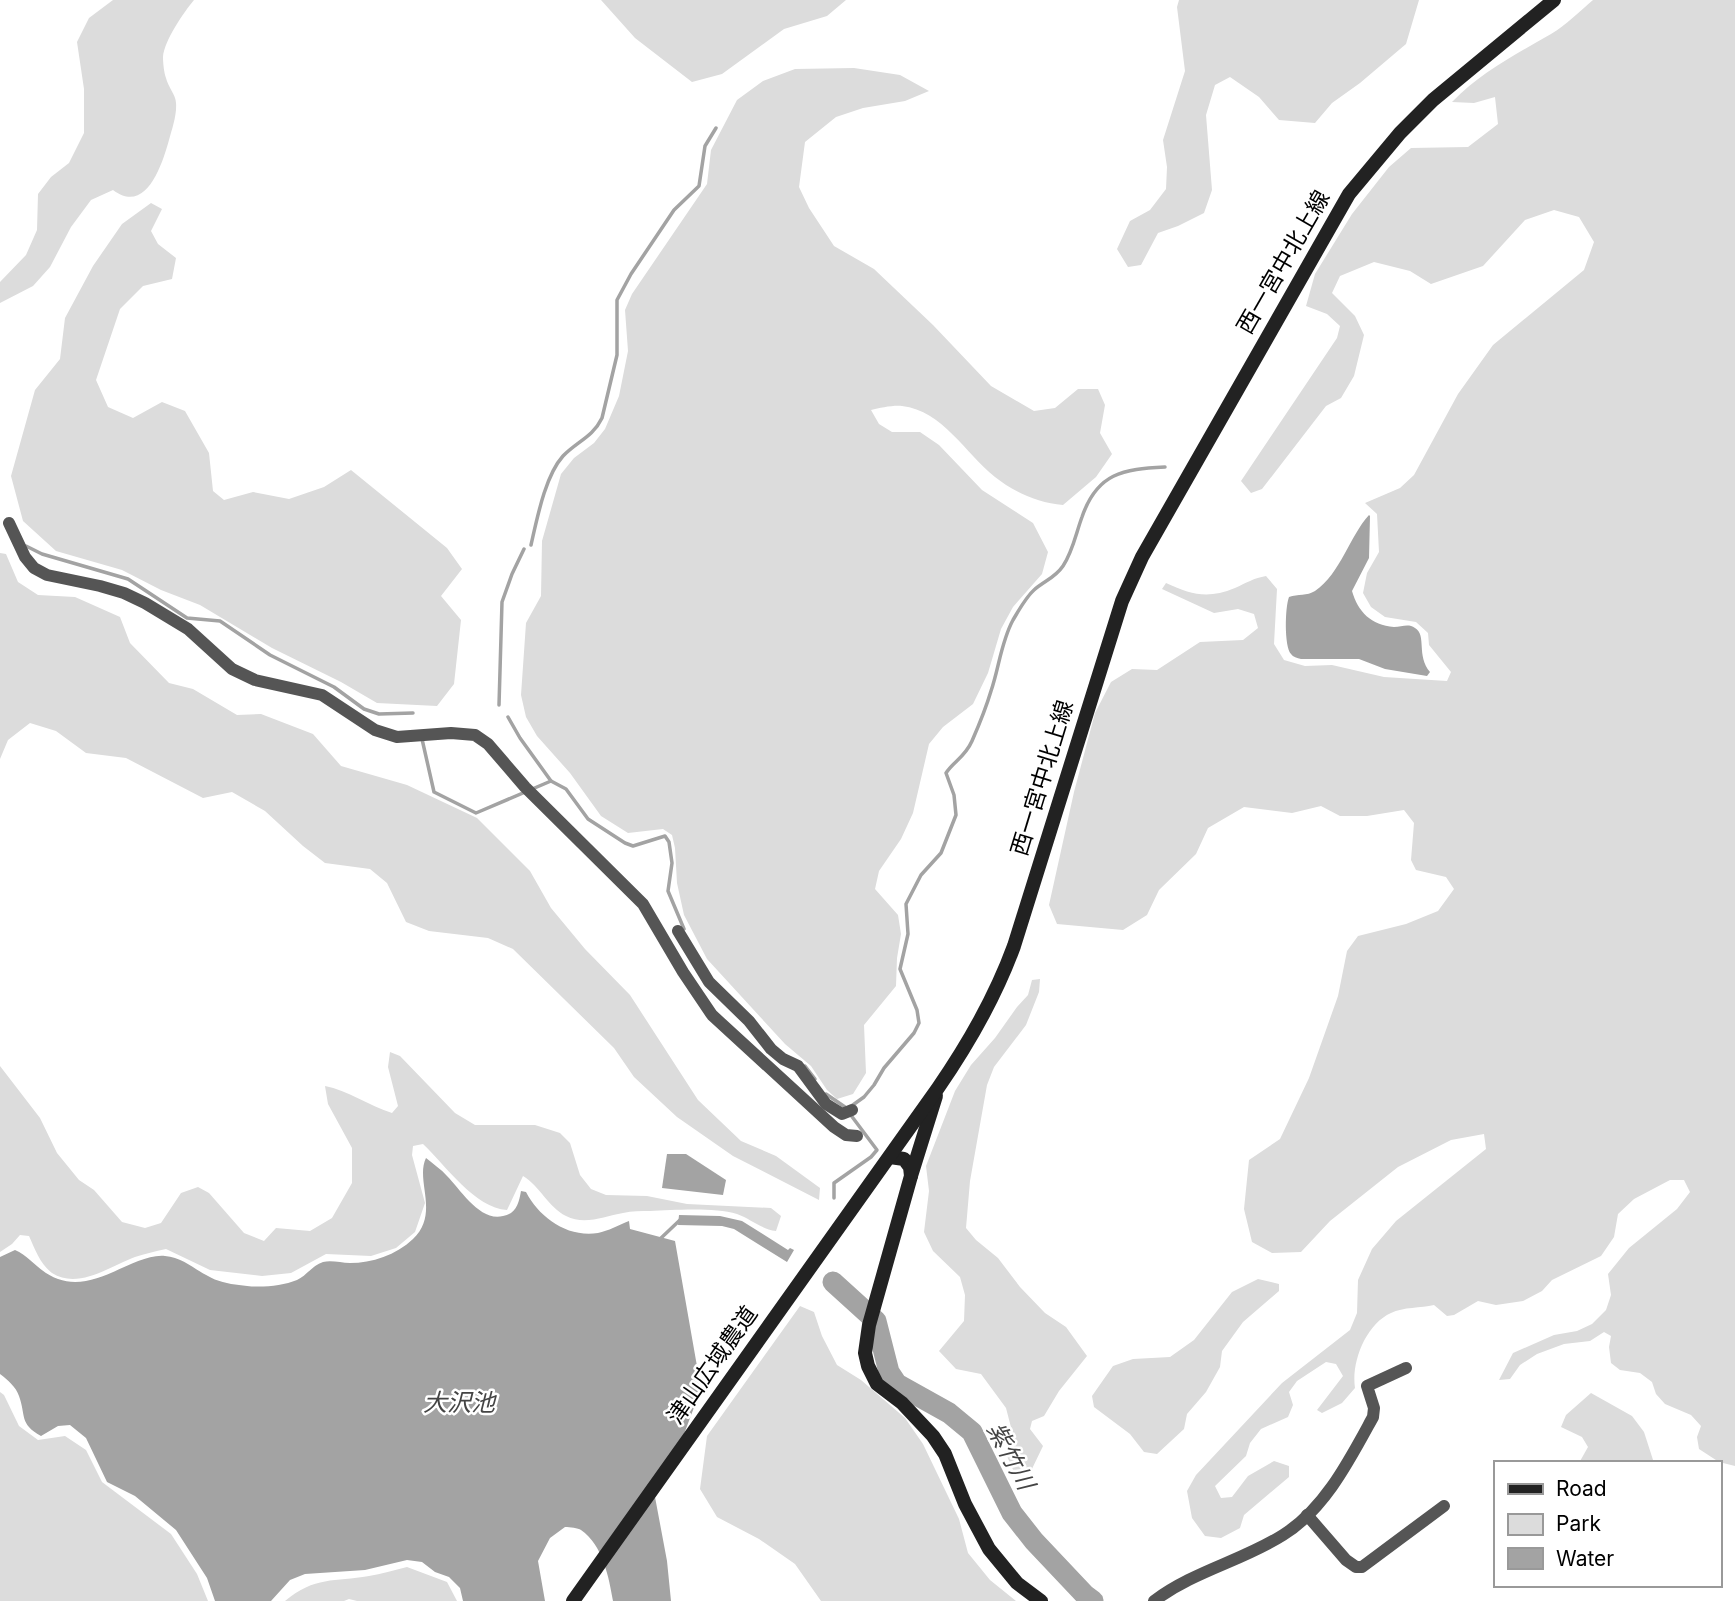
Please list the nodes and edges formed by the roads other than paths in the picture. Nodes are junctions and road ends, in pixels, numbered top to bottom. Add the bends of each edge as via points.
1 (1554, 0) edge
2 (9, 523) dead end
3 (678, 931) dead end
4 (938, 1088) junction
5 (852, 1110) dead end
6 (857, 1136) dead end
7 (890, 1157) junction
8 (911, 1177) junction
9 (1406, 1368) dead end
10 (1444, 1506) dead end
11 (1307, 1515) junction
12 (573, 1601) edge
13 (1041, 1601) edge
14 (1154, 1601) edge

1 - 4 main road, 西一宮中北上線 via 1433,100 1373,165 1349,194 1248,369 1122,601 1000,984
2 - 6 street via 34,568 145,603 188,629 232,669 284,688 322,695 375,730 397,737 451,733 475,735 488,744 643,904 712,1015 834,1127
3 - 5 street via 705,976 771,1049 799,1066 827,1104 842,1114
4 - 7 main road, 西一宮中北上線
4 - 8 main road
7 - 8 main road via 904,1159
7 - 12 main road, 津山広域農道
8 - 13 main road via 865,1353 872,1375 884,1391 902,1403 945,1454 989,1549 1017,1583
9 - 11 street via 1367,1386 1373,1417 1335,1483
10 - 11 street via 1362,1567 1346,1560
11 - 14 street via 1281,1537 1190,1578

